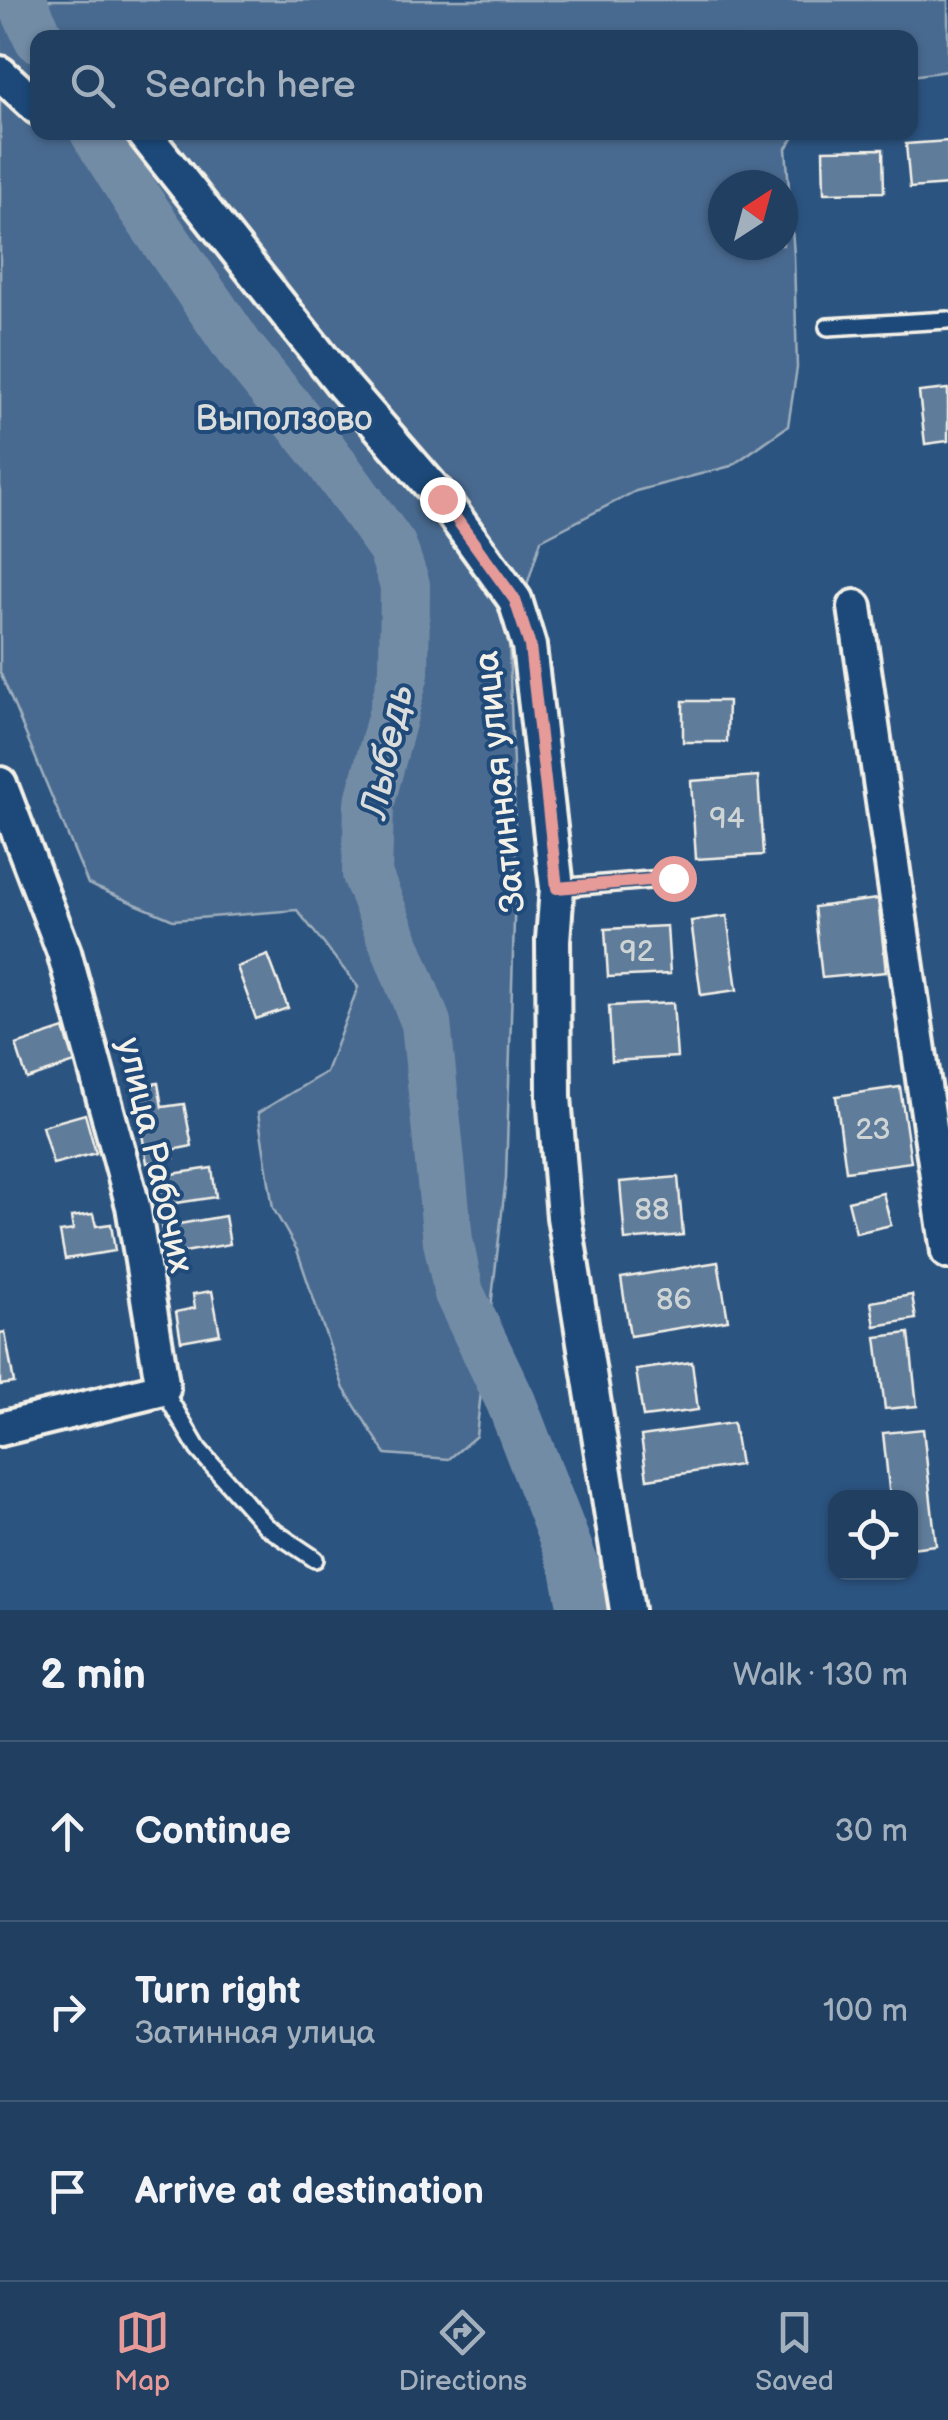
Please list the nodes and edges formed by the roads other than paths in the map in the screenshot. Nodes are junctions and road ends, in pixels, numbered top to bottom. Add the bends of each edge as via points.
1 (0, 74) edge
2 (30, 101) edge
3 (149, 140) edge
4 (948, 320) edge
5 (828, 327) dead end
6 (855, 606) dead end
7 (0, 784) edge
8 (673, 878) dead end
9 (557, 888) junction
10 (948, 1252) edge
11 (163, 1389) junction
12 (0, 1429) edge
13 (315, 1559) dead end
14 (627, 1610) edge

1 - 2 street
3 - 9 street, Затинная улица via 442,499 515,600 530,646
4 - 5 lane
6 - 10 street
7 - 11 street, улица Рабочих via 64,952 128,1188
8 - 9 lane
9 - 14 street, Затинная улица via 554,1097 564,1217
11 - 12 street
11 - 13 lane via 198,1449 266,1526

